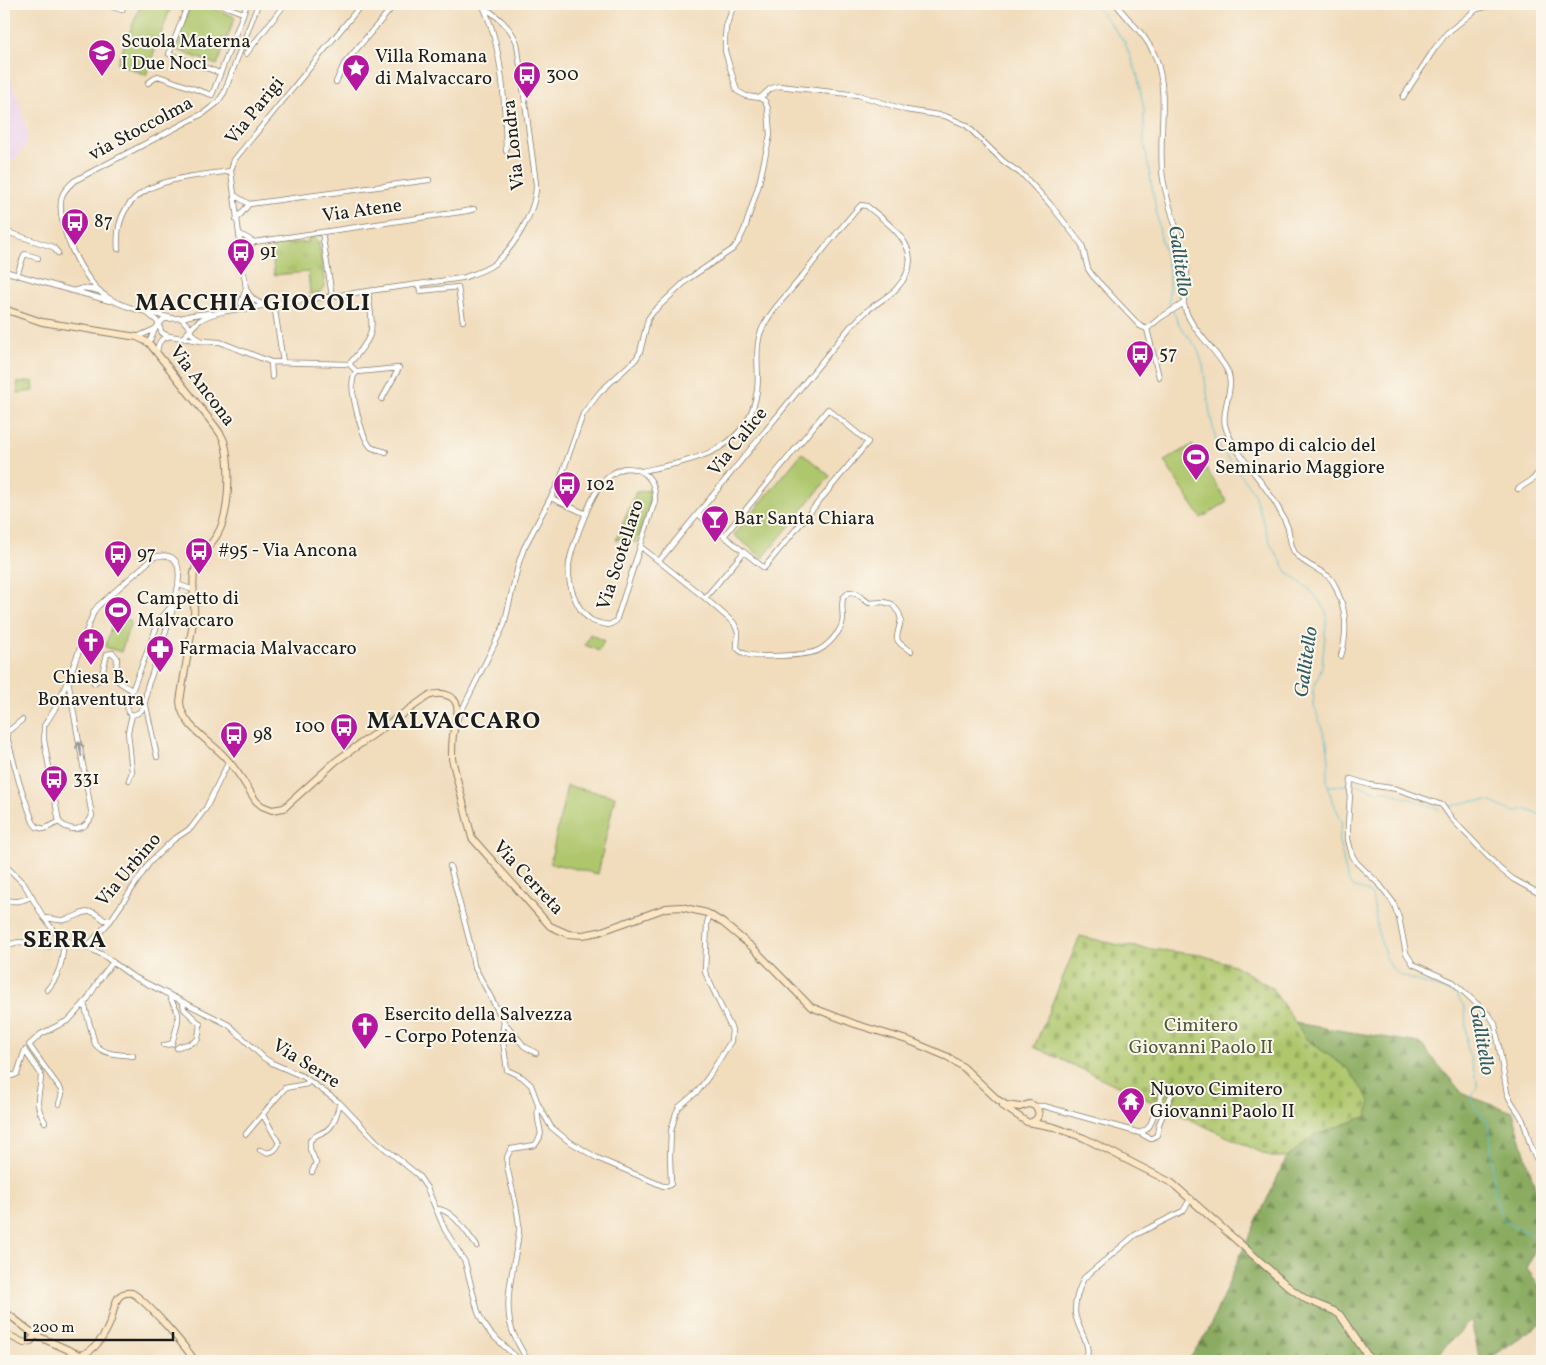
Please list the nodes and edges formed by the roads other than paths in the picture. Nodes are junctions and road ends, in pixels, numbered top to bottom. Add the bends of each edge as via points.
1 (104, 4) edge
2 (124, 4) edge
3 (188, 4) edge
4 (219, 4) edge
5 (246, 4) edge
6 (258, 4) edge
7 (285, 4) edge
8 (362, 4) edge
9 (395, 4) edge
10 (734, 4) edge
11 (1116, 4) edge
12 (1498, 4) edge
13 (482, 5) edge
14 (243, 12) junction
15 (246, 54) dead end
16 (220, 73) junction
17 (336, 82) dead end
18 (148, 83) dead end
19 (1403, 97) dead end
20 (760, 98) junction
21 (506, 151) dead end
22 (231, 171) junction
23 (429, 180) dead end
24 (234, 195) junction
25 (248, 204) junction
26 (474, 209) dead end
27 (236, 220) junction
28 (4, 231) edge
29 (322, 232) junction
30 (240, 234) junction
31 (254, 242) junction
32 (118, 249) dead end
33 (58, 253) dead end
34 (242, 253) junction
35 (38, 258) dead end
36 (4, 271) edge
37 (17, 275) junction
38 (86, 275) junction
39 (419, 285) junction
40 (84, 288) junction
41 (246, 289) junction
42 (73, 291) junction
43 (100, 291) junction
44 (368, 292) junction
45 (332, 296) junction
46 (254, 299) junction
47 (242, 300) junction
48 (114, 301) junction
49 (274, 304) junction
50 (1183, 304) junction
51 (268, 305) junction
52 (4, 309) edge
53 (247, 309) junction
54 (232, 311) junction
55 (146, 312) junction
56 (217, 312) junction
57 (172, 318) junction
58 (181, 318) junction
59 (463, 321) dead end
60 (157, 328) junction
61 (190, 328) junction
62 (1147, 329) junction
63 (169, 336) junction
64 (136, 337) junction
65 (182, 338) junction
66 (162, 339) junction
67 (202, 342) junction
68 (149, 343) junction
69 (158, 352) junction
70 (271, 362) junction
71 (283, 362) junction
72 (349, 364) junction
73 (357, 372) junction
74 (272, 377) dead end
75 (1159, 377) dead end
76 (382, 399) dead end
77 (386, 452) dead end
78 (1542, 469) edge
79 (642, 471) junction
80 (1518, 489) dead end
81 (552, 498) junction
82 (586, 514) junction
83 (698, 514) junction
84 (724, 536) junction
85 (641, 548) junction
86 (744, 552) junction
87 (659, 561) junction
88 (179, 585) junction
89 (192, 592) junction
90 (176, 594) junction
91 (705, 598) junction
92 (184, 599) junction
93 (175, 601) junction
94 (194, 606) junction
95 (161, 618) junction
96 (169, 622) junction
97 (910, 651) dead end
98 (1340, 656) dead end
99 (68, 680) junction
100 (94, 683) dead end
101 (132, 690) junction
102 (146, 706) junction
103 (132, 715) junction
104 (22, 720) dead end
105 (457, 722) junction
106 (157, 757) dead end
107 (229, 761) junction
108 (129, 780) dead end
109 (59, 822) junction
110 (4, 864) edge
111 (450, 866) dead end
112 (1542, 895) edge
113 (32, 896) junction
114 (4, 900) edge
115 (710, 914) junction
116 (44, 918) junction
117 (111, 920) junction
118 (64, 940) junction
119 (87, 947) junction
120 (4, 950) edge
121 (113, 962) junction
122 (47, 990) dead end
123 (170, 996) junction
124 (84, 1003) junction
125 (184, 1003) junction
126 (504, 1022) junction
127 (29, 1045) junction
128 (164, 1045) dead end
129 (176, 1048) dead end
130 (25, 1051) junction
131 (536, 1053) dead end
132 (133, 1056) dead end
133 (4, 1071) edge
134 (308, 1081) junction
135 (998, 1100) junction
136 (340, 1103) junction
137 (60, 1104) dead end
138 (538, 1104) junction
139 (1035, 1106) junction
140 (1023, 1107) junction
141 (1049, 1108) junction
142 (1039, 1114) junction
143 (263, 1115) junction
144 (1022, 1118) junction
145 (45, 1122) dead end
146 (1032, 1122) junction
147 (1054, 1127) junction
148 (1140, 1133) junction
149 (246, 1134) dead end
150 (260, 1150) dead end
151 (1536, 1158) dead end
152 (312, 1172) dead end
153 (1191, 1198) junction
154 (437, 1209) junction
155 (477, 1246) dead end
156 (4, 1311) edge
157 (4, 1333) edge
158 (35, 1335) junction
159 (195, 1361) edge
160 (517, 1361) edge
161 (528, 1361) edge
162 (1059, 1361) edge
163 (1372, 1361) edge

1 - 2 street via 122,10
3 - 16 street via 169,54
4 - 14 street
5 - 14 street
6 - 38 street, via Stoccolma via 224,93 217,103 74,181 65,190 61,214 65,231
7 - 15 street
8 - 22 street, Via Parigi via 234,160
9 - 17 street via 344,64
10 - 20 street via 726,27 725,51 737,90 746,96
11 - 50 street via 1144,34 1160,74 1163,179 1186,266
12 - 19 street via 1477,9 1447,33
13 - 21 street via 491,24 500,63
13 - 39 street, Via Londra via 506,24 517,43 536,184 535,200 518,235 486,270 462,278
14 - 16 street
16 - 18 street via 212,95 158,76
20 - 62 street via 770,89 780,86 830,91 945,116 966,125 1003,161 1024,176 1050,204 1082,245 1093,276 1140,326
20 - 81 street via 768,109 770,135 759,184 739,241 688,279 648,319 636,359 600,392 584,414
22 - 24 street, Via Parigi
22 - 32 street via 189,176 160,184 136,196 120,220
23 - 25 street, Via Atene
24 - 25 street
24 - 27 street, Via Parigi
25 - 27 street
26 - 29 street, Via Atene
27 - 30 street, Via Parigi
28 - 33 street via 53,247
29 - 31 street, Via Atene
29 - 45 street
30 - 31 street
30 - 34 street, Via Parigi
31 - 34 street
34 - 41 street, Via Parigi
35 - 37 street via 24,255
36 - 37 street
37 - 42 street
38 - 40 street
38 - 43 street
39 - 44 street, Via Londra
39 - 59 street via 420,290 458,286
40 - 42 street
40 - 43 street
41 - 46 street
41 - 47 street
42 - 48 street
43 - 48 street
44 - 45 street, Via Londra
44 - 72 street via 373,329
45 - 49 street, Via Londra
46 - 47 street
46 - 51 street
47 - 53 street via 243,307
47 - 54 street
48 - 55 street
49 - 51 street, Via Londra
49 - 71 street
50 - 62 street
50 - 98 street via 1187,317 1228,371 1230,383 1224,423 1228,437 1269,491 1288,528 1295,553 1330,578 1343,604 1346,624
51 - 53 street, Via Londra
52 - 64 street, Via Ancona via 42,322
53 - 54 street
54 - 56 street
55 - 57 street
55 - 60 street via 157,321
56 - 58 street
56 - 61 street
57 - 58 street
57 - 60 street via 164,319
58 - 61 street
60 - 63 street
60 - 64 street
60 - 68 street
61 - 65 street
61 - 67 street
62 - 75 street
63 - 65 street
63 - 66 street
64 - 68 street, Via Ancona
65 - 67 street
66 - 68 street
66 - 69 street
67 - 70 street via 220,342
68 - 69 street, Via Ancona
69 - 89 street, Via Ancona via 214,425 226,446 228,495 225,516 218,534 198,560
70 - 71 street
70 - 74 street
71 - 72 street
72 - 73 street
73 - 76 street via 399,368
73 - 77 street via 352,380 357,416 372,448
78 - 80 street
79 - 82 street, Via Scotellaro via 625,468 612,472 601,485
79 - 83 street, Via Calice via 685,463 730,441 749,417 757,390 756,355 760,334 776,309 861,206 865,205 894,227 908,249 906,275 896,289 860,317
79 - 85 street, Via Scotellaro via 651,478 655,495
81 - 82 street
81 - 105 street via 518,562 504,625
82 - 85 street, Via Scotellaro via 569,564 569,578 577,603 591,620 609,625 616,621
83 - 84 street
83 - 87 street, Via Calice
84 - 86 street
84 - 86 street via 828,409 868,442 764,568
85 - 87 street
86 - 91 street
87 - 91 street
88 - 89 street
88 - 90 street
88 - 99 street via 179,570 173,559 160,555 145,564 94,611
89 - 90 street
89 - 92 street
89 - 94 street, Via Ancona
90 - 93 street
91 - 97 street via 734,623 738,632 737,648 744,654 784,655 821,649 842,626 843,598 849,592 869,602 894,606 901,619 896,641
92 - 93 street
92 - 94 street
93 - 95 street
93 - 96 street
94 - 107 street via 180,710 186,720
95 - 96 street
95 - 101 street
96 - 102 street via 148,687
99 - 109 street via 44,726
109 -> 99 street via 64,827 82,828 88,825 92,816
100 - 101 street via 101,678 107,654 113,653 117,658 115,677
101 - 103 street via 127,704
102 - 103 street via 139,714
102 - 106 street
103 - 108 street via 128,732 132,772
104 - 109 street via 6,733 33,822 44,829
105 - 107 street via 454,699 440,693 428,696 336,761 289,805 279,810 267,808 256,801
105 - 115 street, Via Cerreta via 452,759 472,838 550,926 568,934 584,935 666,908 688,908
107 - 117 street, Via Urbino via 206,808 191,828 150,862
110 - 113 street, Via Serre
111 - 126 street via 474,966
112 - 151 street via 1500,868 1442,805 1397,789 1351,779 1348,839 1352,855 1393,902 1406,953 1413,964 1453,982 1492,1020 1507,1093 1523,1120
113 - 114 street via 22,901
113 - 116 street, Via Serre
115 - 135 street via 752,947 811,1007 948,1057 966,1069
115 - 138 street via 704,970 732,1030 732,1037 703,1085 676,1113 671,1131 671,1184 656,1184 597,1158 567,1140 551,1127
116 - 117 street, Via Urbino via 64,920 84,912 97,913 104,920
116 - 118 street, Via Serre
117 - 119 street
118 - 119 street, Via Serre
118 - 120 street via 50,946 15,942
118 - 122 street via 61,964
119 - 121 street, Via Serre
121 - 123 street, Via Serre
121 - 124 street
123 - 125 street, Via Serre
123 - 128 street via 178,1019 172,1044
124 - 127 street via 69,1020 41,1034
124 - 132 street via 95,1044 109,1053
125 - 129 street via 184,1009 200,1024 198,1040
125 - 134 street, Via Serre via 229,1025 264,1058
126 - 131 street via 524,1046
126 - 138 street via 502,1034 507,1070 527,1080
127 - 130 street
127 - 137 street via 61,1090
130 - 133 street via 17,1074 12,1076
130 - 145 street via 41,1074 37,1099
134 - 136 street, Via Serre
134 - 143 street via 307,1084 285,1088
135 - 140 street via 1010,1106
135 - 144 street via 1004,1108
136 - 152 street via 332,1124 310,1141 316,1163
136 - 154 street, Via Serre via 377,1142 418,1175
138 - 161 street via 540,1139 535,1145 512,1149 507,1157 519,1229 509,1309 511,1328
139 - 140 street
139 - 141 street
139 - 142 street
140 - 144 street
141 - 142 street
141 - 148 street
142 - 146 street
142 - 147 street via 1043,1121
143 - 149 street
143 - 150 street via 279,1143 270,1153
144 - 146 street
146 - 147 street
147 - 153 street via 1168,1180
148 - 148 street via 1151,1139 1155,1137 1172,1093 1164,1090 1148,1129
153 - 162 street via 1183,1211 1135,1235 1084,1278 1079,1287 1075,1312 1088,1354 1082,1361
153 - 163 street via 1293,1290 1338,1314
154 - 155 street via 450,1214
154 - 160 street, Via Serre via 445,1230 465,1262 482,1321
156 - 158 street
157 - 158 street via 24,1343
158 - 159 street via 74,1353 87,1354 108,1327 114,1303 119,1296 129,1292 145,1303

